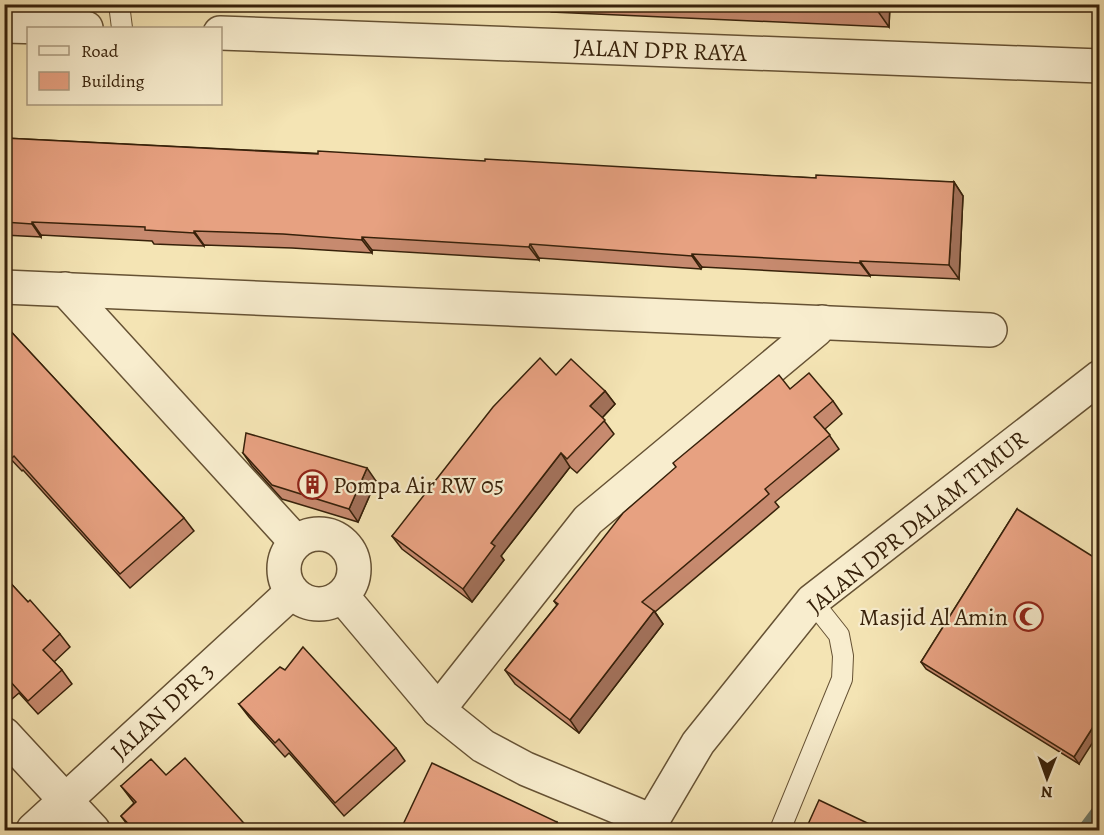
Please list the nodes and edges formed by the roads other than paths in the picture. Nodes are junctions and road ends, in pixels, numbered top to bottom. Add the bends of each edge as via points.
1 (119, 4) edge
2 (39, 16) edge
3 (4, 26) edge
4 (82, 27) edge
5 (122, 27) edge
6 (222, 33) edge
7 (1100, 66) edge
8 (4, 286) edge
9 (65, 289) junction
10 (822, 322) junction
11 (990, 330) dead end
12 (1100, 377) edge
13 (296, 542) junction
14 (292, 592) junction
15 (342, 596) junction
16 (812, 601) junction
17 (438, 710) junction
18 (4, 734) edge
19 (66, 800) junction
20 (650, 826) edge
21 (33, 831) edge
22 (93, 831) edge
23 (780, 831) edge

1 - 5 lane
2 - 3 street
2 - 4 street
6 - 7 street, JALAN DPR RAYA
8 - 9 street
9 - 10 street
9 - 13 street
10 - 11 street
10 - 17 street via 588,520
12 - 16 street, JALAN DPR DALAM TIMUR
13 - 14 street via 283,566
13 - 15 street via 321,534 346,546 354,572
14 - 15 street via 315,604 330,603
14 - 19 street, JALAN DPR 3
15 - 17 street
16 - 20 street, JALAN DPR DALAM TIMUR via 698,742
16 - 23 lane via 839,635 842,679
17 - 20 street via 483,746
18 - 19 street
19 - 21 street, JALAN DPR 3
19 - 22 street

